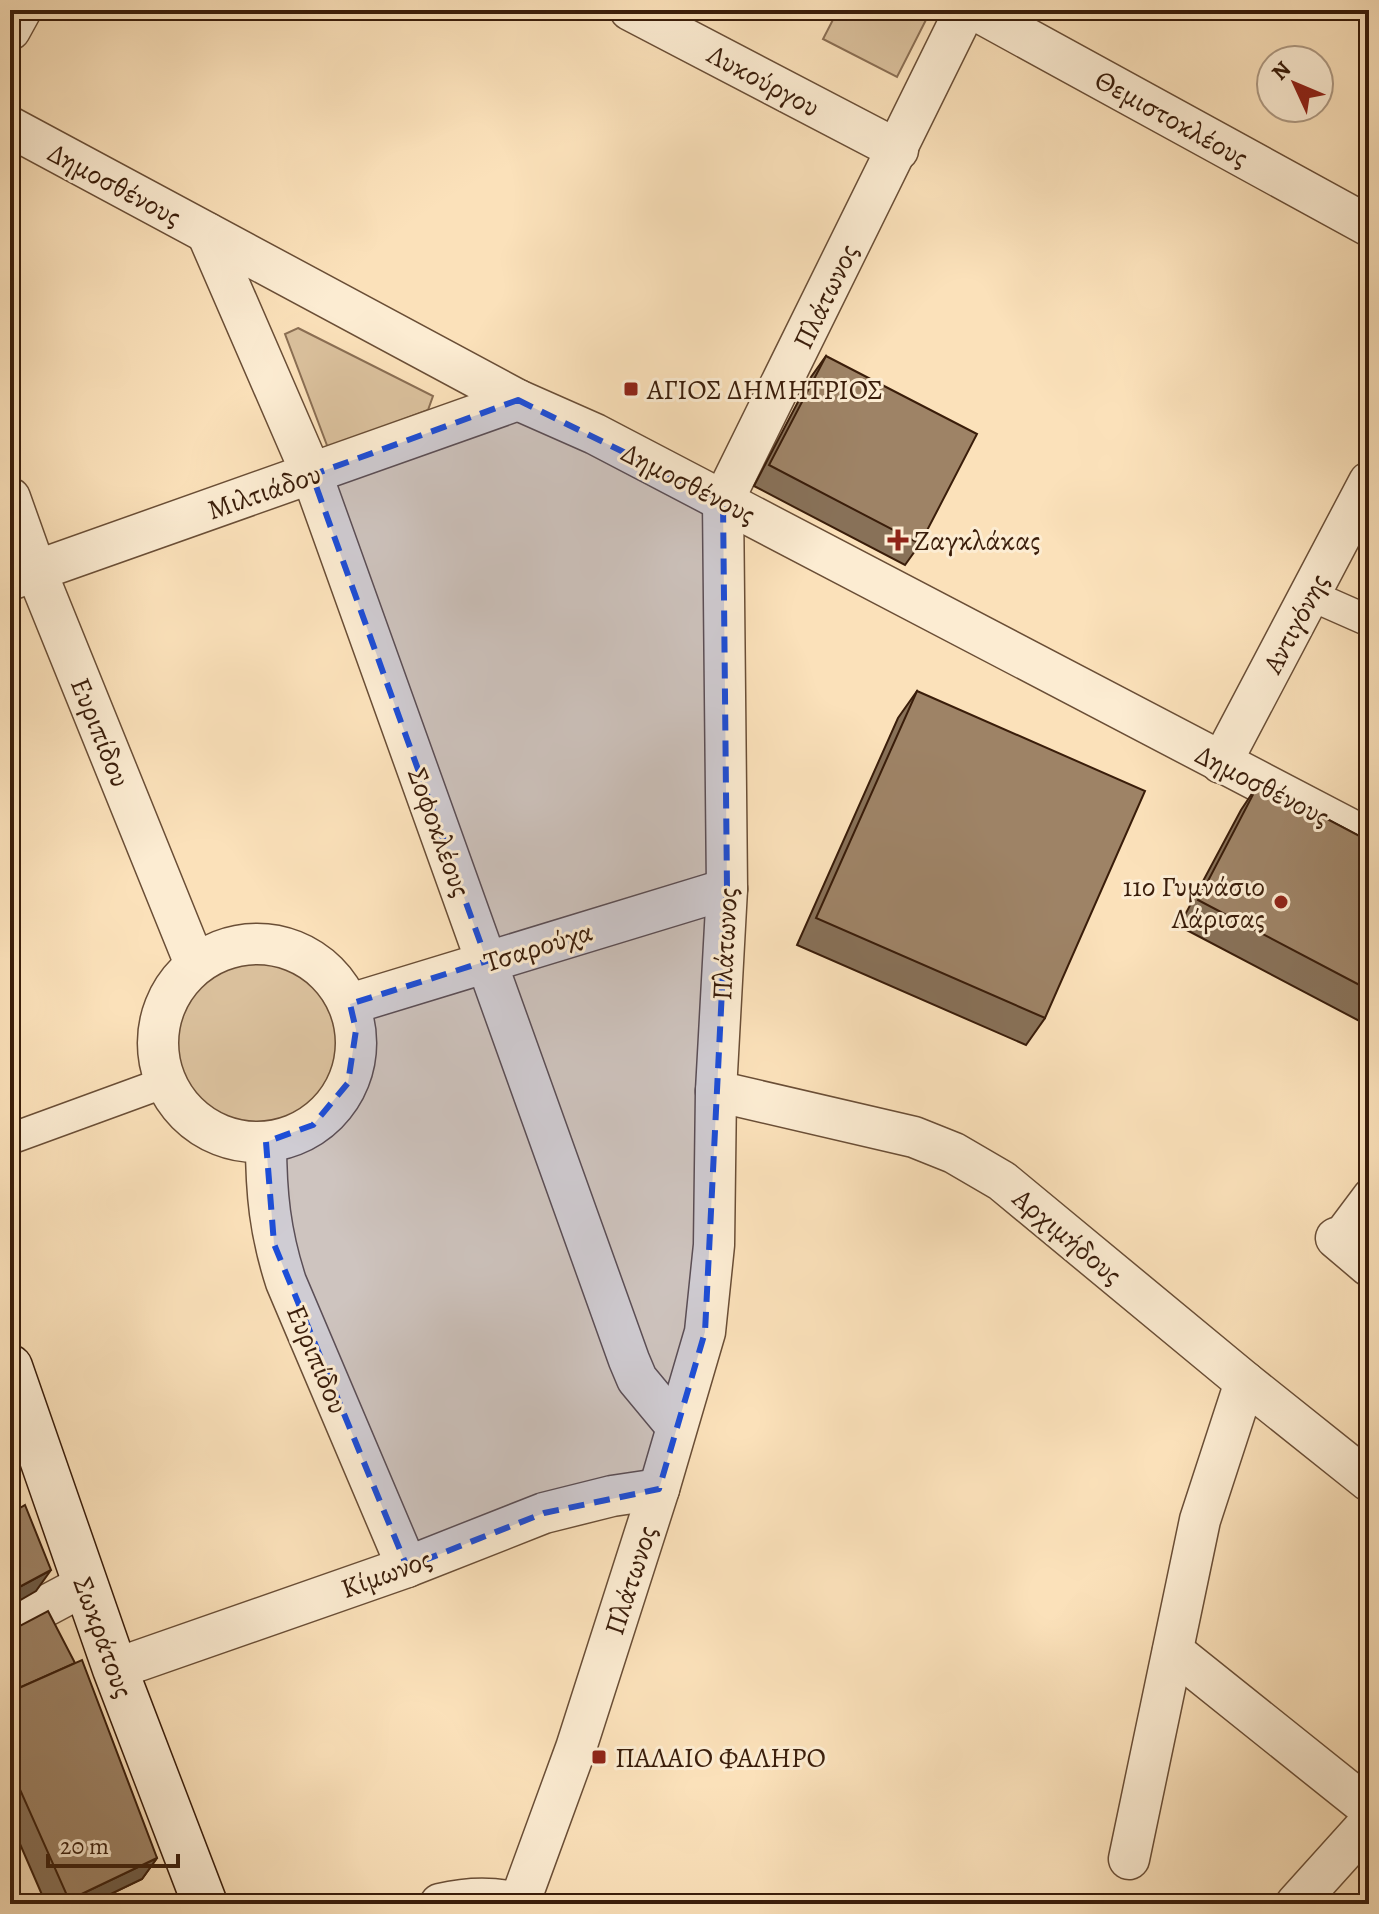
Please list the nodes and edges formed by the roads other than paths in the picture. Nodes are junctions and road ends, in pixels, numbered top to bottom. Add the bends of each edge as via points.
1 (21, 10) edge
2 (630, 10) edge
3 (965, 10) edge
4 (975, 10) edge
5 (10, 30) edge
6 (10, 127) edge
7 (898, 150) junction
8 (1369, 226) edge
9 (207, 233) junction
10 (518, 400) junction
11 (312, 475) junction
12 (1369, 482) edge
13 (10, 498) edge
14 (723, 501) junction
15 (23, 575) edge
16 (1310, 595) junction
17 (1369, 621) edge
18 (1221, 763) junction
19 (1369, 839) edge
20 (727, 889) junction
21 (487, 961) junction
22 (195, 964) junction
23 (350, 1004) junction
24 (166, 1082) junction
25 (716, 1091) junction
26 (10, 1139) edge
27 (266, 1142) junction
28 (1369, 1194) edge
29 (1336, 1238) joint
30 (1369, 1266) edge
31 (10, 1367) edge
32 (1245, 1382) junction
33 (676, 1426) junction
34 (24, 1448) edge
35 (1369, 1481) edge
36 (659, 1489) junction
37 (407, 1567) junction
38 (85, 1585) junction
39 (10, 1625) edge
40 (1173, 1651) junction
41 (115, 1669) junction
42 (1369, 1808) edge
43 (1369, 1823) edge
44 (1129, 1859) dead end
45 (205, 1904) edge
46 (440, 1904) edge
47 (521, 1904) edge
48 (1296, 1904) edge

1 - 5 street
2 - 7 street, Λυκούργου
3 - 7 street, Πλάτωνος
4 - 8 street, Θεμιστοκλέους
6 - 9 street, Δημοσθένους
7 - 14 street, Πλάτωνος
9 - 10 street, Δημοσθένους
9 - 11 street, Σοφοκλέους
10 - 11 street, Μιλτιάδου
10 - 14 street, Δημοσθένους
11 - 15 street, Μιλτιάδου
11 - 21 street, Σοφοκλέους
12 - 16 street, Αντιγόνης
13 - 15 street, Ευριπίδου
14 - 18 street, Δημοσθένους
14 - 20 street, Πλάτωνος
15 - 22 street, Ευριπίδου
16 - 17 street
16 - 18 street, Αντιγόνης
18 - 19 street, Δημοσθένους
20 - 21 street, Τσαρούχα
20 - 25 street, Πλάτωνος
21 - 23 street, Τσαρούχα
21 - 33 street, Σοφοκλέους via 629,1360 644,1389
22 - 23 street via 236,945 270,943 304,954 331,975
22 - 24 street via 167,1000 158,1027 158,1055
23 - 27 street via 356,1057 334,1106 313,1125
24 - 26 street
24 - 27 street via 181,1107 203,1127 230,1139
25 - 32 street, Αρχιμήδους via 914,1137 981,1167
25 - 33 street, Πλάτωνος via 710,1299
27 - 37 street, Ευριπίδου via 268,1213 286,1282
28 - 29 street
29 - 30 street
31 - 34 main road, Σωκράτους
32 - 35 street, Αρχιμήδους
32 - 40 street via 1200,1520
33 - 36 street, Πλάτωνος
34 - 38 main road, Σωκράτους
36 - 37 street, Κίμωνος via 544,1513
36 - 47 street, Πλάτωνος
37 - 41 street, Κίμωνος
38 - 39 street
38 - 41 main road, Σωκράτους
40 - 42 street
40 - 44 street
41 - 45 main road, Σωκράτους
43 - 48 street
46 - 47 street via 491,1898

